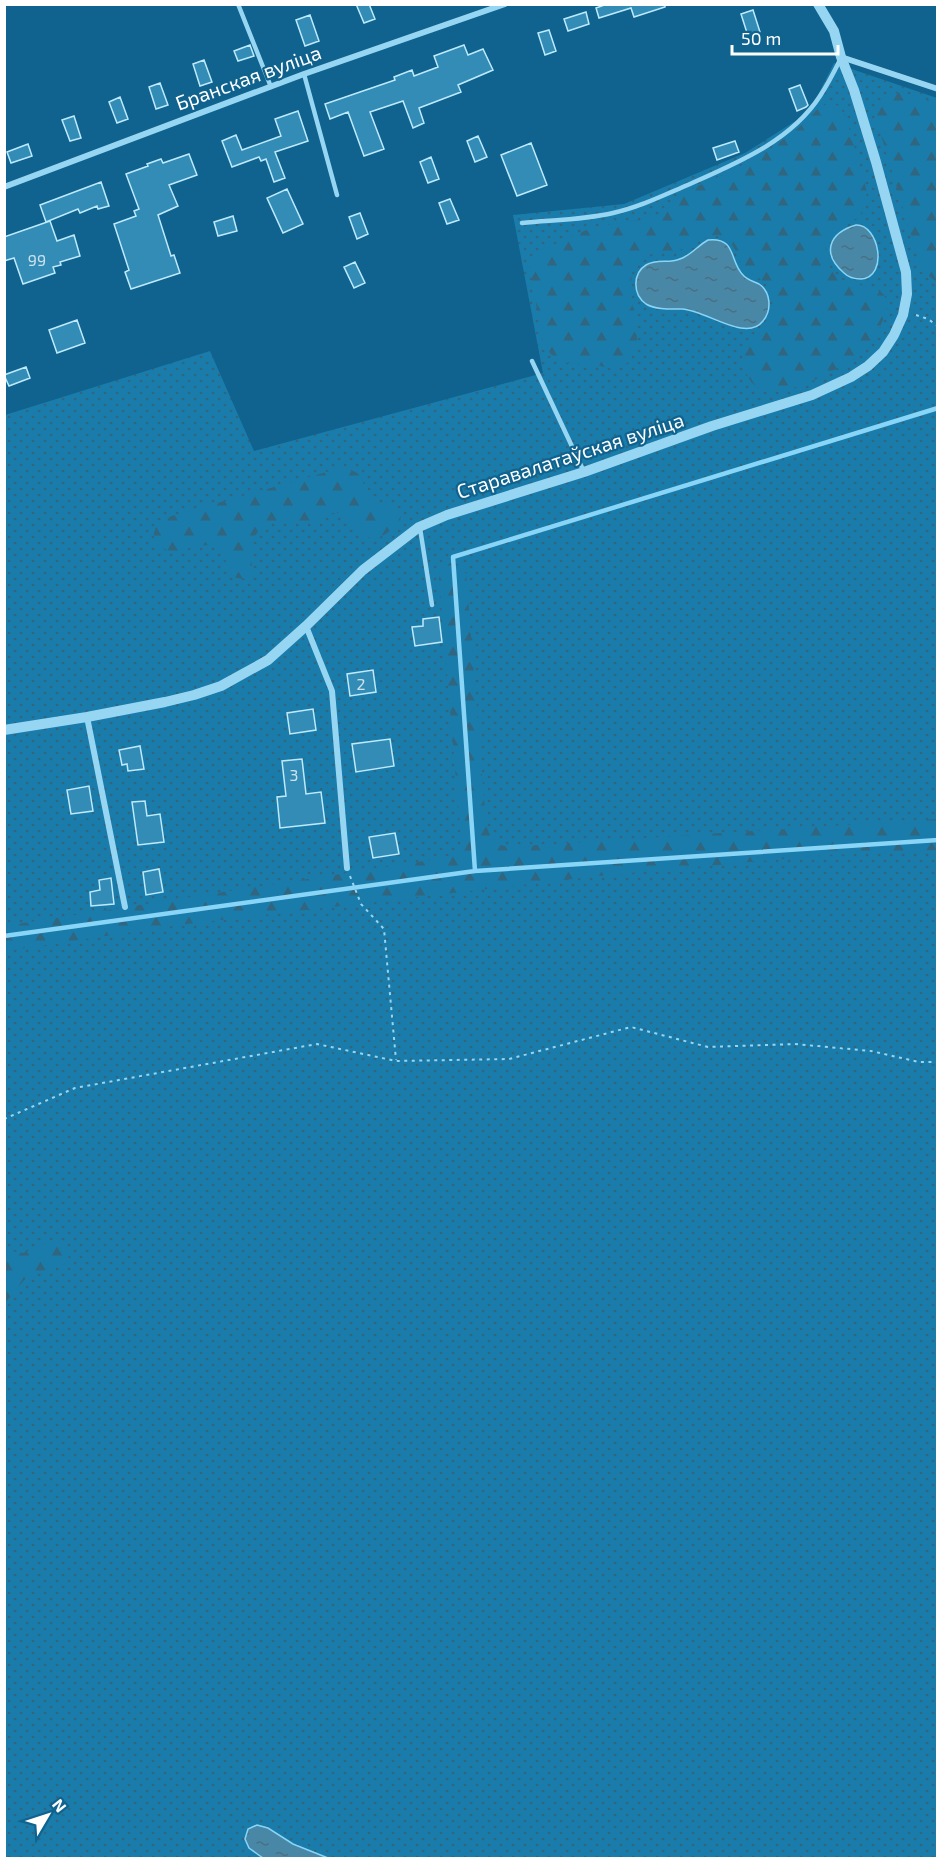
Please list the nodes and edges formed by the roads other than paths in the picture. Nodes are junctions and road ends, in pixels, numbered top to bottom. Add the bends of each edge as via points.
1 (238, 4) edge
2 (505, 4) edge
3 (818, 4) edge
4 (841, 57) junction
5 (304, 74) junction
6 (271, 87) junction
7 (938, 89) edge
8 (4, 187) edge
9 (337, 195) dead end
10 (522, 222) dead end
11 (532, 361) dead end
12 (584, 472) junction
13 (419, 527) junction
14 (432, 605) dead end
15 (306, 626) junction
16 (87, 717) junction
17 (4, 730) edge
18 (347, 868) road end
19 (125, 907) dead end

1 - 6 lane
2 - 5 street, Бранская вуліца
3 - 4 street via 834,30
4 - 7 street
4 - 10 lane via 808,111 778,138 740,160 636,207 586,217
4 - 12 street, Старавалатаўская вуліца via 866,127 906,272 903,315 884,352 832,387
5 - 6 street, Бранская вуліца
5 - 9 lane
6 - 8 street, Бранская вуліца
11 - 12 lane
12 - 13 street, Старавалатаўская вуліца
13 - 14 lane
13 - 15 street, Старавалатаўская вуліца via 363,570
15 - 16 street, Старавалатаўская вуліца via 268,660 221,686
15 - 18 street via 332,691
16 - 17 street, Старавалатаўская вуліца
16 - 19 street

